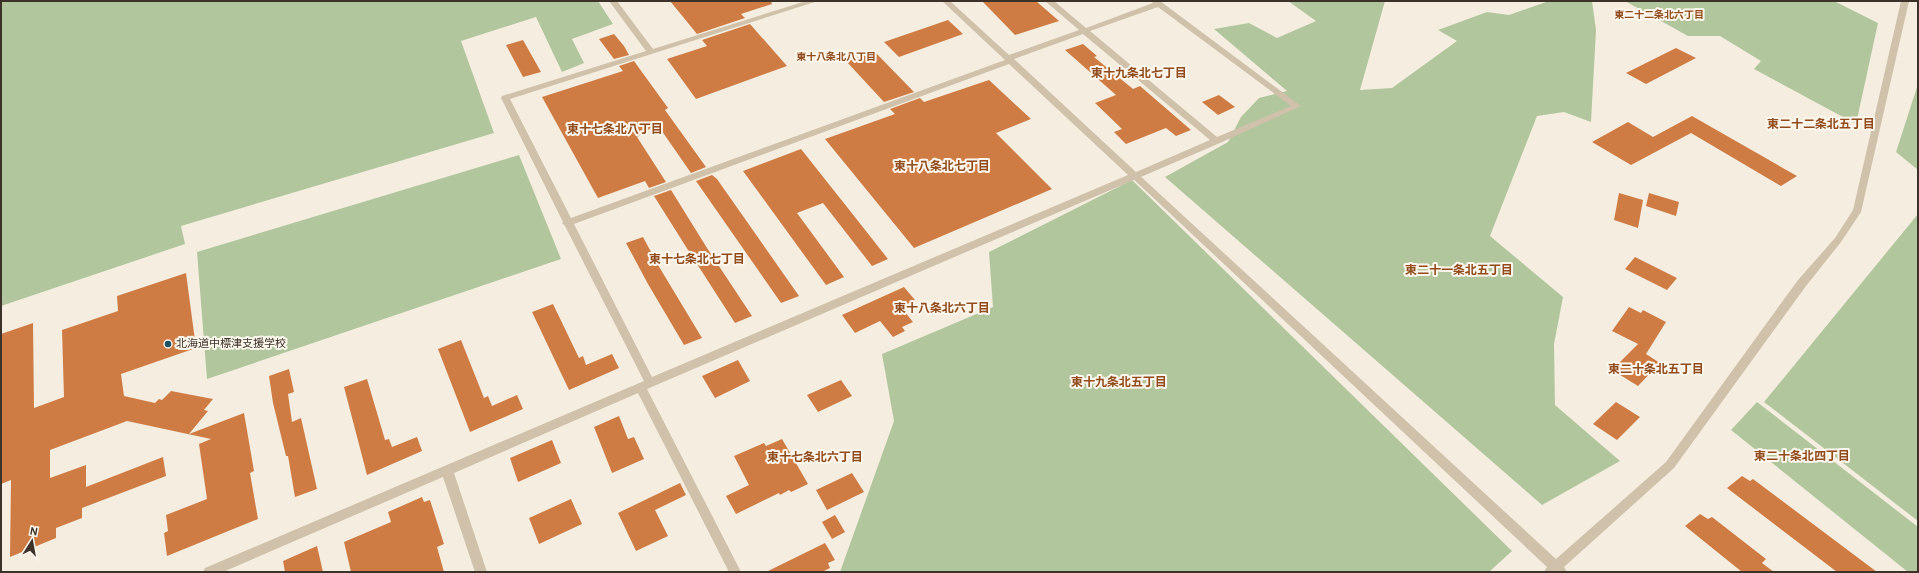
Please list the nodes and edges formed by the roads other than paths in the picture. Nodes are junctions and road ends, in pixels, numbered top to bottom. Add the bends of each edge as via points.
1 (613, 1) edge
2 (814, 1) edge
3 (946, 1) edge
4 (1049, 1) edge
5 (1905, 1) edge
6 (1157, 2) edge
7 (1085, 31) junction
8 (651, 52) junction
9 (1010, 59) junction
10 (1217, 141) junction
11 (1134, 175) junction
12 (567, 222) junction
13 (645, 385) junction
14 (447, 470) junction
15 (1556, 570) edge
16 (209, 572) edge
17 (481, 572) edge
18 (735, 572) edge

1 - 8 street
2 - 8 street
3 - 9 street
4 - 7 street
5 - 15 street via 1858,210 1670,465
6 - 7 street
6 - 10 street via 1297,106
7 - 9 street
7 - 10 street
8 - 12 street via 505,98
9 - 11 street
9 - 12 street
10 - 11 street
11 - 13 street
11 - 15 street
12 - 13 street
13 - 14 street
13 - 18 street
14 - 16 street
14 - 17 street

